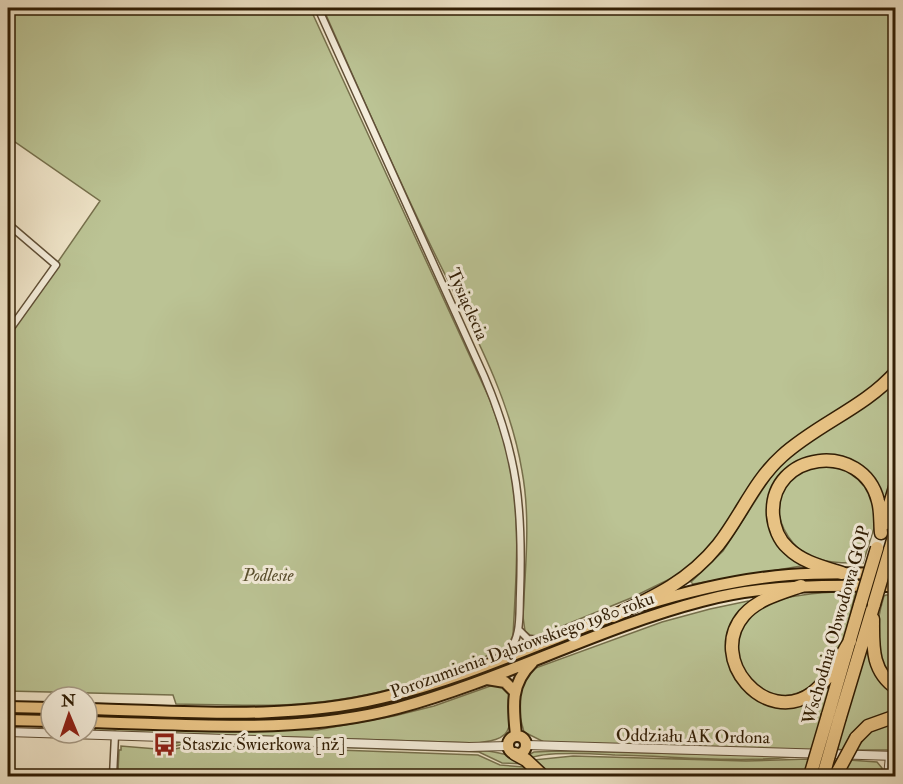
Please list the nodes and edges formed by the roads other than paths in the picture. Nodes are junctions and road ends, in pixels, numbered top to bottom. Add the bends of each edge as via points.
1 (318, 8) edge
2 (8, 224) edge
3 (8, 332) edge
4 (896, 372) edge
5 (896, 484) edge
6 (896, 530) edge
7 (881, 533) junction
8 (883, 549) junction
9 (842, 573) junction
10 (896, 574) edge
11 (801, 586) junction
12 (896, 586) edge
13 (873, 606) junction
14 (614, 616) junction
15 (519, 630) junction
16 (850, 641) junction
17 (546, 642) junction
18 (503, 658) junction
19 (537, 659) junction
20 (484, 679) junction
21 (896, 688) edge
22 (515, 692) junction
23 (8, 707) edge
24 (39, 708) edge
25 (99, 709) edge
26 (834, 716) junction
27 (896, 716) edge
28 (8, 720) edge
29 (39, 721) edge
30 (99, 722) edge
31 (8, 732) edge
32 (115, 735) junction
33 (516, 735) junction
34 (527, 745) junction
35 (511, 750) junction
36 (893, 756) edge
37 (836, 776) edge
38 (113, 777) edge
39 (543, 777) edge
40 (810, 777) edge
41 (823, 777) edge
42 (888, 777) edge

1 - 15 street, Tysiąclecia via 502,420 514,463 520,509
2 - 3 street via 56,265
4 - 14 highway via 769,469 718,544 696,568 664,592
5 - 7 highway, Wschodnia Obwodowa GOP
6 - 8 highway, Wschodnia Obwodowa GOP
7 - 8 highway, Wschodnia Obwodowa GOP
7 - 9 highway via 874,491 855,469 841,462 821,460 789,474 775,496 777,531 784,544 802,559
8 - 13 highway, Wschodnia Obwodowa GOP, bridge
8 - 16 highway, Wschodnia Obwodowa GOP, bridge
9 - 10 main road, Porozumienia Dąbrowskiego 1980 roku
9 - 14 main road, Porozumienia Dąbrowskiego 1980 roku via 791,575 722,585
11 - 12 main road, Porozumienia Dąbrowskiego 1980 roku
11 - 16 highway via 760,602 739,621 733,657 747,684 773,699 790,701 804,697 820,685
11 - 19 main road, Porozumienia Dąbrowskiego 1980 roku via 704,600
13 - 21 highway via 875,661 885,679
13 - 26 highway, Wschodnia Obwodowa GOP
14 - 17 main road, Porozumienia Dąbrowskiego 1980 roku
15 - 17 street via 528,639
15 - 18 street, Tysiąclecia via 514,645
16 - 26 highway, Wschodnia Obwodowa GOP
17 - 18 main road, Porozumienia Dąbrowskiego 1980 roku
18 - 25 main road, Porozumienia Dąbrowskiego 1980 roku via 401,694 311,710 239,713
19 - 20 main road, Porozumienia Dąbrowskiego 1980 roku
19 - 22 main road via 521,674
20 - 22 main road via 505,682
20 - 30 main road, Porozumienia Dąbrowskiego 1980 roku via 398,708 332,722 257,726
22 - 33 main road
23 - 24 main road
26 - 40 highway, Wschodnia Obwodowa GOP, bridge
26 - 41 highway, Wschodnia Obwodowa GOP, bridge
27 - 37 highway, bridge via 868,726 856,738
28 - 29 main road
31 - 32 street
32 - 35 street
32 - 38 street
33 - 34 main road via 524,738
33 - 35 main road via 509,739
34 - 35 main road via 523,752
34 - 36 street, Oddziału AK Ordona
35 - 39 highway
36 - 42 street

